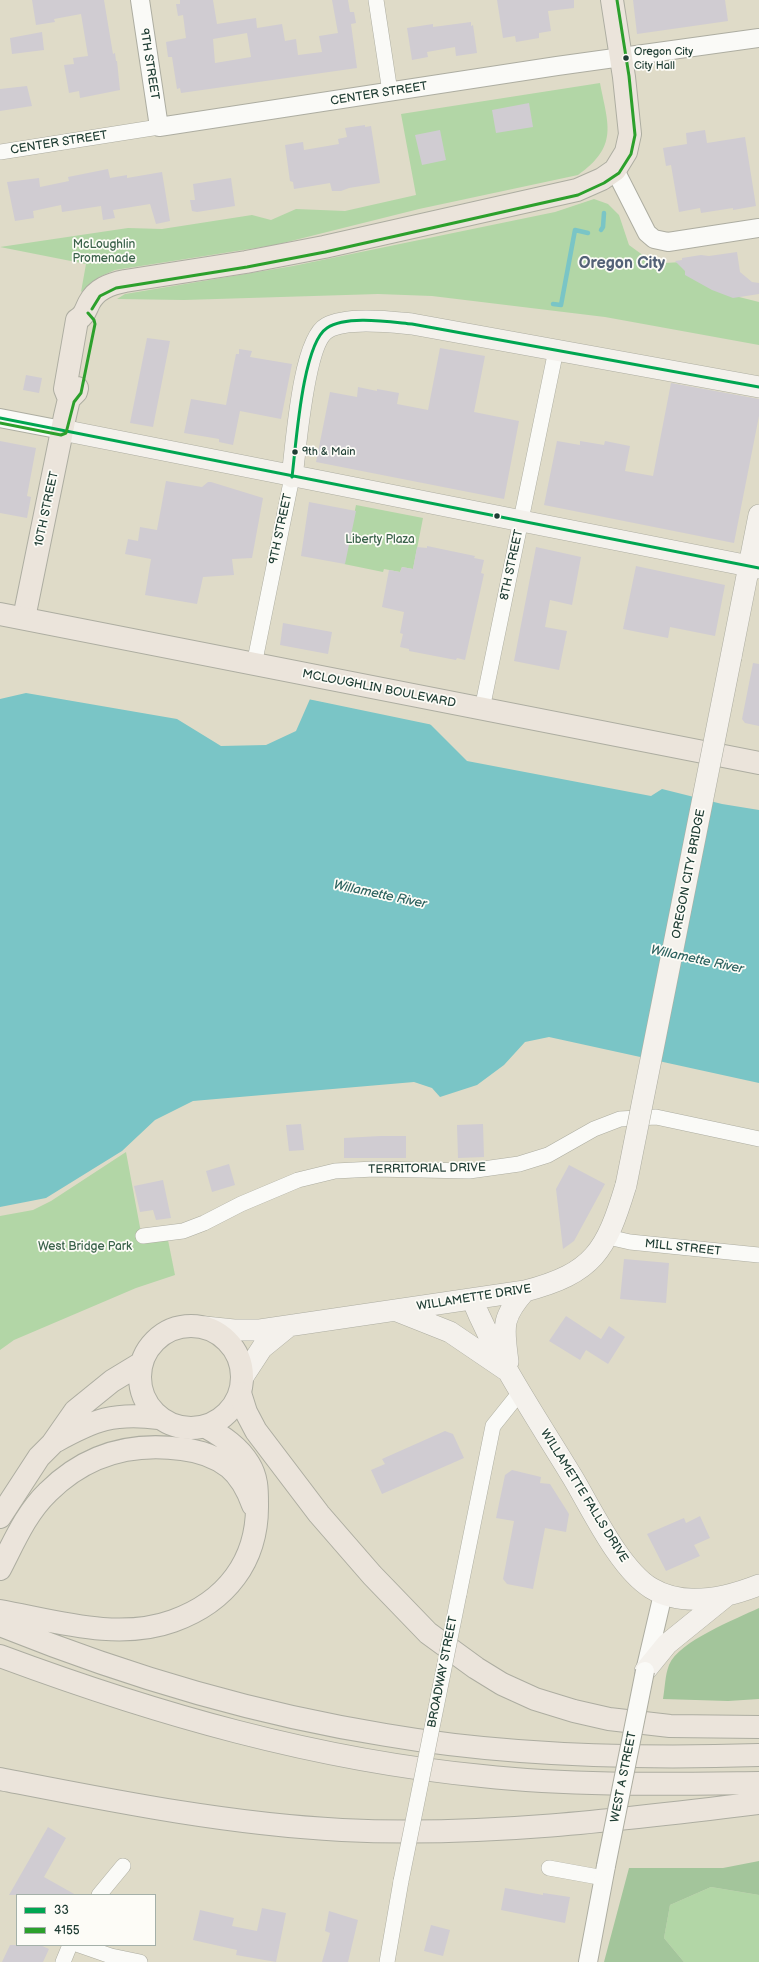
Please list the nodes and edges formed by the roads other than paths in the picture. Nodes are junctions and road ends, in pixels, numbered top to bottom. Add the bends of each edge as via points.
1 (140, 0) edge
2 (376, 0) edge
3 (612, 0) edge
4 (759, 38) edge
5 (622, 58) junction
6 (390, 92) junction
7 (159, 127) junction
8 (0, 152) edge
9 (615, 170) junction
10 (759, 228) edge
11 (556, 350) junction
12 (759, 387) edge
13 (0, 418) edge
14 (62, 430) junction
15 (292, 477) junction
16 (759, 515) edge
17 (521, 521) junction
18 (755, 566) edge
19 (0, 614) edge
20 (24, 618) junction
21 (259, 666) junction
22 (482, 709) junction
23 (759, 763) edge
24 (759, 1139) edge
25 (626, 1185) joint
26 (143, 1236) dead end
27 (608, 1237) junction
28 (759, 1255) edge
29 (525, 1291) junction
30 (472, 1299) junction
31 (396, 1310) junction
32 (291, 1325) junction
33 (205, 1327) junction
34 (140, 1364) junction
35 (510, 1373) junction
36 (241, 1385) junction
37 (521, 1391) junction
38 (159, 1418) junction
39 (206, 1427) junction
40 (52, 1444) junction
41 (257, 1516) junction
42 (0, 1517) edge
43 (0, 1569) edge
44 (759, 1585) edge
45 (663, 1594) junction
46 (726, 1597) junction
47 (0, 1611) edge
48 (0, 1625) edge
49 (0, 1656) edge
50 (645, 1671) junction
51 (759, 1727) edge
52 (759, 1755) edge
53 (0, 1779) edge
54 (759, 1783) edge
55 (759, 1803) edge
56 (123, 1866) dead end
57 (549, 1868) dead end
58 (605, 1872) junction
59 (99, 1894) edge
60 (70, 1946) edge
61 (81, 1946) edge
62 (63, 1962) edge
63 (140, 1962) edge
64 (387, 1962) edge
65 (588, 1962) edge

1 - 7 street, 9TH STREET
2 - 6 street
3 - 5 main road
4 - 5 street, CENTER STREET
5 - 6 street, CENTER STREET
5 - 9 main road via 630,134 626,152
6 - 7 street, CENTER STREET
7 - 8 street, CENTER STREET
9 - 10 street via 647,233 654,239 668,242
9 - 14 main road, 10TH STREET via 602,180 566,192 324,247 114,283 97,292 86,311 90,322 76,392 69,399
11 - 12 main road
11 - 15 main road, 9TH STREET via 412,324 367,321 328,327 318,337 311,355 296,436
11 - 17 street, 8TH STREET
13 - 14 street
14 - 15 main road
14 - 20 main road, 10TH STREET
15 - 17 main road
15 - 21 street, 9TH STREET
16 - 18 main road, OREGON CITY BRIDGE
17 - 18 main road
17 - 22 street, 8TH STREET
18 - 25 main road, OREGON CITY BRIDGE, bridge via 731,657
19 - 20 main road, MCLOUGHLIN BOULEVARD
20 - 21 main road, MCLOUGHLIN BOULEVARD
21 - 22 main road, MCLOUGHLIN BOULEVARD
22 - 23 main road, MCLOUGHLIN BOULEVARD
24 - 26 street, TERRITORIAL DRIVE via 656,1117 620,1119 594,1129 548,1155 519,1164 469,1171 335,1171 298,1180 204,1223 183,1230
25 - 27 main road, WILLAMETTE DRIVE
27 - 28 street, MILL STREET via 630,1242
27 - 29 main road, WILLAMETTE DRIVE via 596,1254 578,1270 561,1280
29 - 30 main road, WILLAMETTE DRIVE
29 - 35 main road via 513,1304 505,1320 504,1332
30 - 31 main road, WILLAMETTE DRIVE
30 - 35 main road, WILLAMETTE FALLS DRIVE
31 - 32 main road, WILLAMETTE DRIVE
31 - 35 main road via 450,1332
32 - 33 main road, WILLAMETTE DRIVE via 260,1330
32 - 36 main road via 262,1348
33 - 34 main road via 172,1328 158,1337 147,1349
33 - 36 main road via 220,1334 232,1346 240,1360
34 - 38 main road via 139,1379 142,1393 148,1407
34 - 40 main road via 112,1381 75,1411
35 - 37 main road, WILLAMETTE FALLS DRIVE
36 - 39 main road via 228,1412
36 - 51 main road via 246,1412 256,1431 319,1514 372,1575 428,1633 476,1668 502,1684 535,1699 609,1719 670,1726
37 - 45 main road, WILLAMETTE FALLS DRIVE via 629,1567 643,1583
37 - 64 street, BROADWAY STREET, bridge via 493,1426
38 - 39 main road via 173,1426 190,1429
38 - 40 main road via 137,1415 98,1420
39 - 41 main road via 228,1439 249,1462 257,1480
40 - 42 main road via 35,1464
41 - 43 main road via 246,1488 230,1468 215,1458 194,1451 150,1446 123,1450 97,1458 48,1492 28,1516
41 - 47 main road via 251,1546 231,1584 218,1597 198,1610 173,1621 145,1628 110,1630
44 - 46 main road, WILLAMETTE FALLS DRIVE
45 - 46 main road, WILLAMETTE FALLS DRIVE via 692,1599
45 - 50 street, WEST A STREET
46 - 50 main road via 667,1644
48 - 52 main road via 59,1649 169,1684 256,1708 387,1736 458,1745 572,1754
49 - 54 main road via 210,1725 334,1754 400,1766 485,1777 657,1784
50 - 58 street, WEST A STREET, bridge
53 - 55 main road via 206,1817 343,1830 436,1831 530,1826
56 - 59 street
57 - 58 street
58 - 65 street, WEST A STREET
60 - 62 street
61 - 63 street

